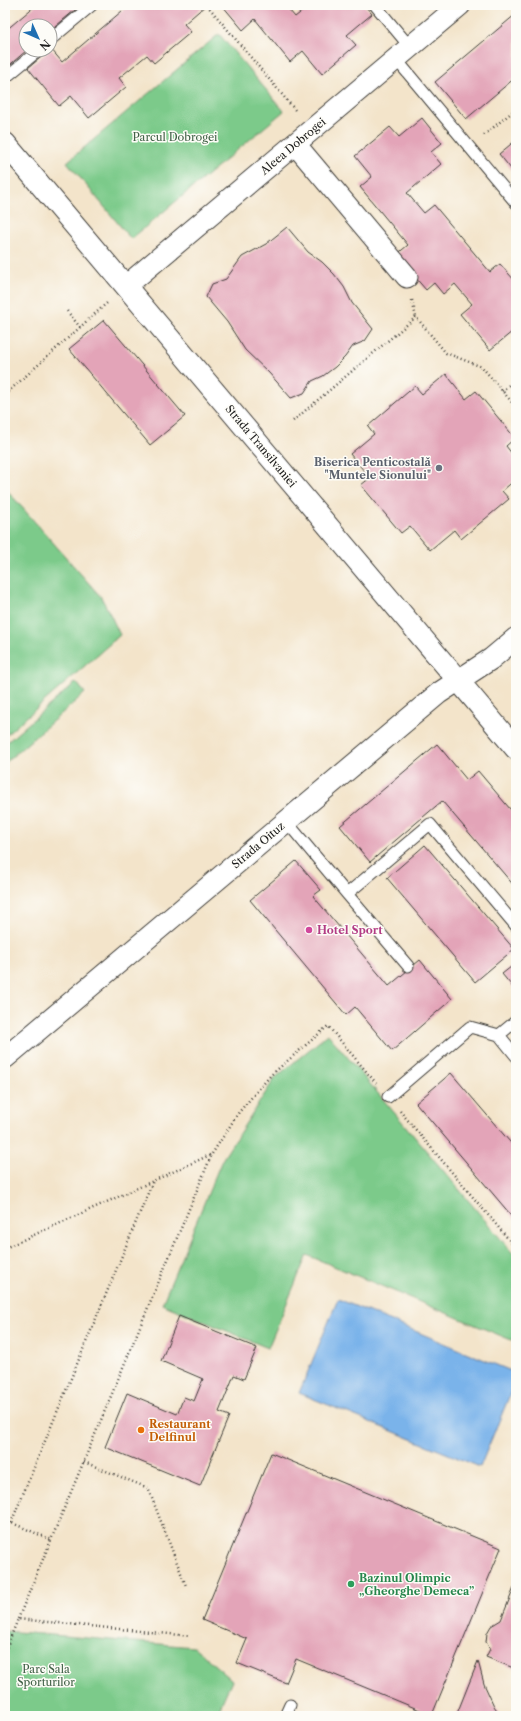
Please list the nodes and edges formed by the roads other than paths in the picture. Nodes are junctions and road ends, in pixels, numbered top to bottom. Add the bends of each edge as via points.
1 (92, 5) edge
2 (374, 5) edge
3 (460, 5) edge
4 (58, 33) edge
5 (403, 53) junction
6 (29, 58) edge
7 (5, 78) edge
8 (5, 143) edge
9 (295, 144) junction
10 (516, 203) edge
11 (407, 278) dead end
12 (126, 286) junction
13 (516, 638) edge
14 (459, 680) junction
15 (516, 749) edge
16 (286, 821) junction
17 (347, 894) junction
18 (516, 926) edge
19 (408, 966) dead end
20 (516, 1021) edge
21 (499, 1035) junction
22 (516, 1056) edge
23 (5, 1058) edge
24 (388, 1097) road end
25 (290, 1705) dead end
26 (285, 1716) edge

1 - 4 lane
2 - 5 lane
3 - 5 street, Aleea Dobrogei
5 - 9 street, Aleea Dobrogei
5 - 10 lane via 470,148
6 - 7 lane
8 - 12 street, Strada Transilvaniei
9 - 11 street
9 - 12 street, Aleea Dobrogei
12 - 14 street, Strada Transilvaniei
13 - 14 street, Strada Oituz via 491,659
14 - 15 street, Strada Transilvaniei
14 - 16 street, Strada Oituz
16 - 17 lane
16 - 23 street, Strada Oituz
17 - 18 lane via 430,824
17 - 19 lane
20 - 21 lane
21 - 22 lane
21 - 24 lane via 470,1027
25 - 26 lane

